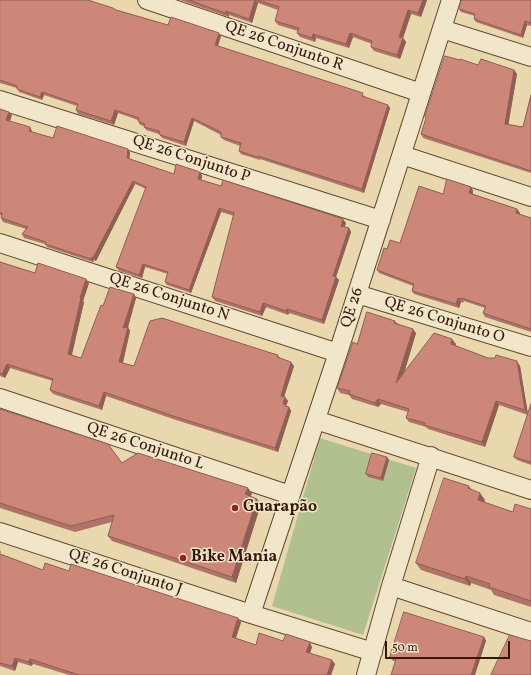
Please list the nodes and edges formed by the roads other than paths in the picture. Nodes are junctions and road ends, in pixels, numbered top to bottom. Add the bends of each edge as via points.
1 (147, 0) edge
2 (451, 0) edge
3 (442, 29) junction
4 (531, 57) edge
5 (421, 93) junction
6 (0, 100) edge
7 (402, 155) junction
8 (531, 197) edge
9 (381, 220) junction
10 (0, 243) edge
11 (357, 294) junction
12 (531, 347) edge
13 (338, 353) junction
14 (0, 398) edge
15 (316, 420) junction
16 (431, 456) junction
17 (531, 490) edge
18 (290, 495) junction
19 (0, 532) edge
20 (391, 586) junction
21 (251, 614) junction
22 (531, 632) edge
23 (373, 652) junction
24 (366, 675) edge

1 - 5 street, QE 26 Conjunto R
2 - 3 street, QE 26
3 - 4 street
3 - 5 street, QE 26
5 - 7 street, QE 26
6 - 9 street, QE 26 Conjunto P
7 - 8 street
7 - 9 street, QE 26
9 - 11 street, QE 26
10 - 13 street, QE 26 Conjunto N
11 - 12 street, QE 26 Conjunto O
11 - 13 street, QE 26
13 - 15 street, QE 26
14 - 18 street, QE 26 Conjunto L
15 - 16 street
15 - 18 street, QE 26
16 - 17 street
16 - 20 street
18 - 21 street, QE 26
19 - 21 street, QE 26 Conjunto J
20 - 22 street
20 - 23 street
21 - 23 street, QE 26 Conjunto J
23 - 24 street

